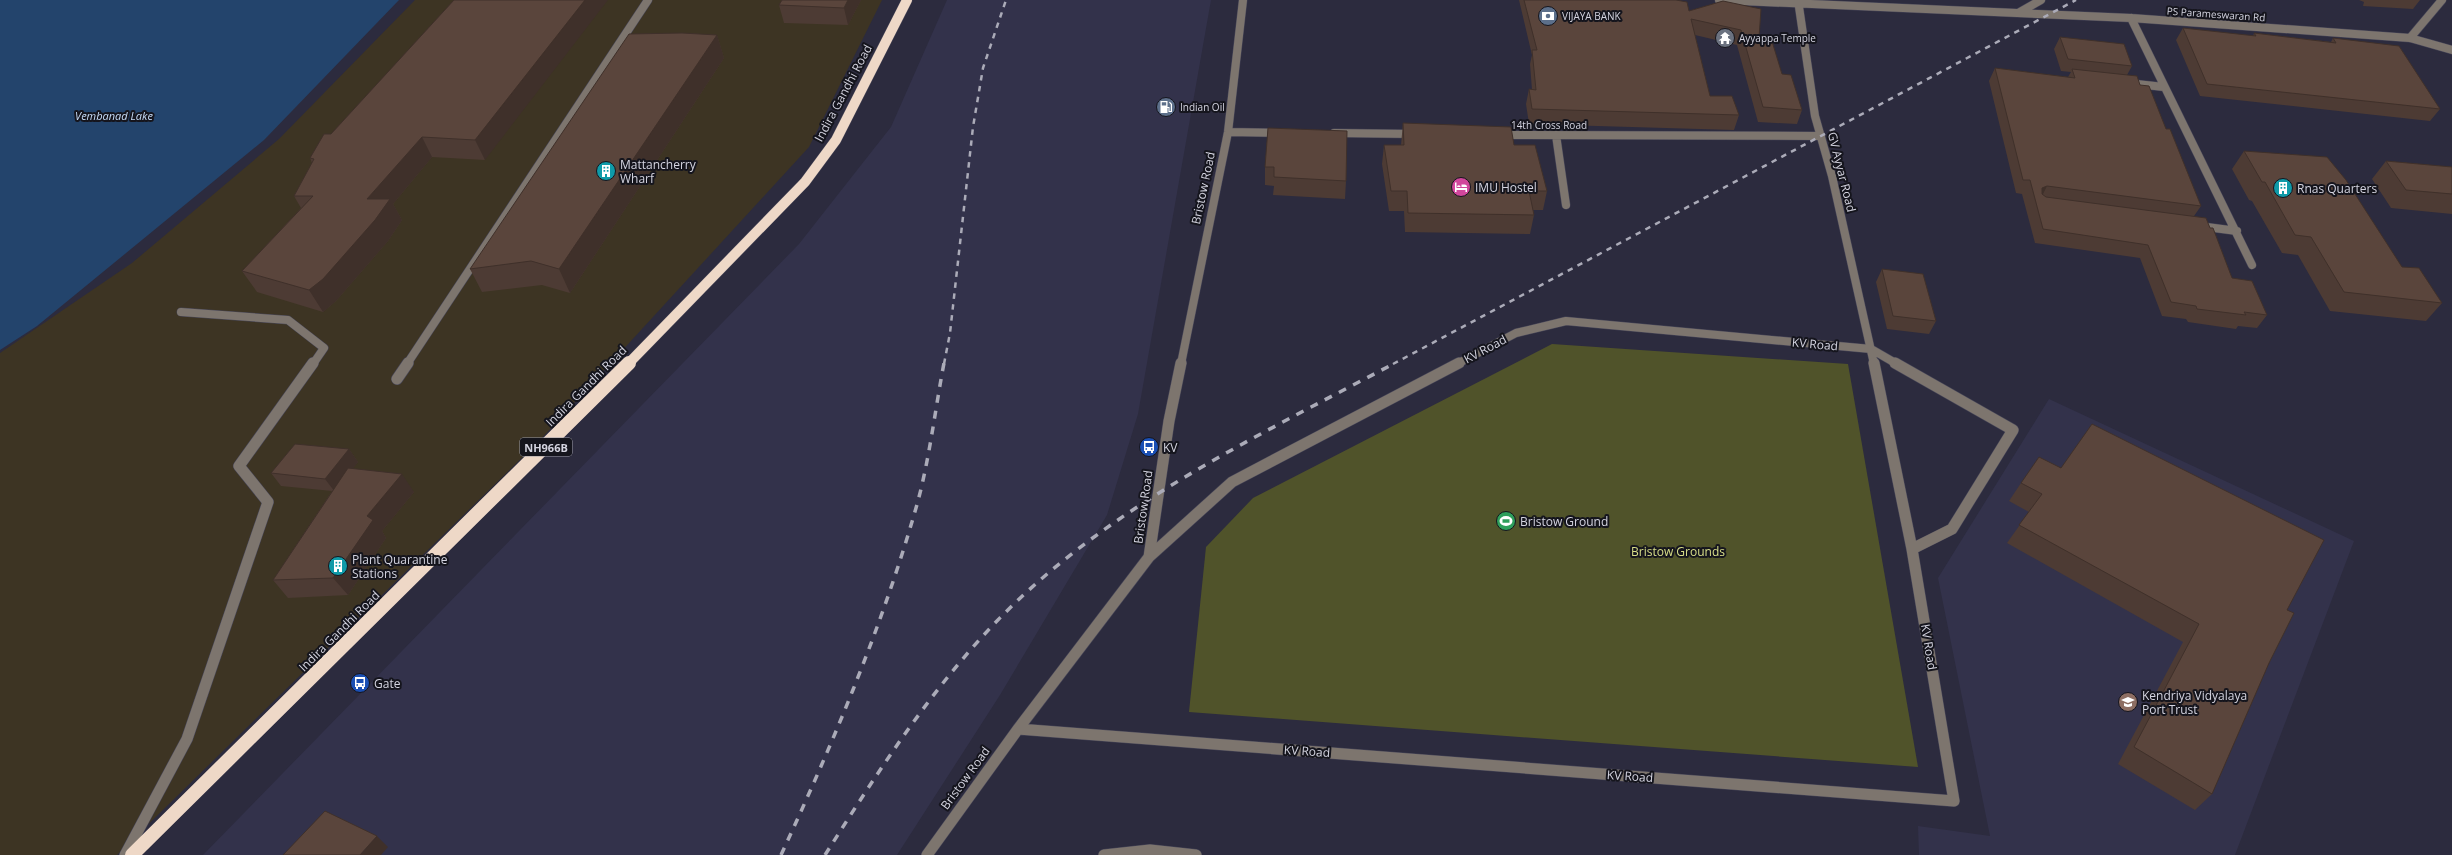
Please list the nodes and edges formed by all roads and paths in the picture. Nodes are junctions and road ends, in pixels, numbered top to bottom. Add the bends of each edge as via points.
1 (648, 0) edge
2 (907, 0) edge
3 (1244, 0) edge
4 (1719, 0) edge
5 (2041, 0) edge
6 (2442, 0) edge
7 (1798, 2) edge
8 (2020, 12) junction
9 (2131, 18) junction
10 (2410, 38) junction
11 (2452, 50) edge
12 (2117, 82) edge
13 (2164, 87) junction
14 (1228, 132) junction
15 (1292, 133) edge
16 (1324, 133) edge
17 (1428, 134) edge
18 (1492, 134) edge
19 (1556, 135) junction
20 (1821, 136) junction
21 (1566, 205) dead end
22 (2189, 225) edge
23 (2237, 231) junction
24 (2252, 265) dead end
25 (181, 312) dead end
26 (1871, 349) junction
27 (397, 379) dead end
28 (1912, 549) junction
29 (1149, 557) junction
30 (1018, 729) junction
31 (125, 855) edge
32 (132, 855) edge
33 (928, 855) edge
34 (1104, 855) edge
35 (1196, 855) edge

1 - 27 street
2 - 32 highway, Indira Gandhi Road / NH966B via 836,140 805,182 562,431
3 - 14 street, Bristow Road
4 - 7 street, PS Parameswaran Rd
5 - 8 street
6 - 10 street
7 - 8 street, PS Parameswaran Rd
7 - 20 street, GV Ayyar Road via 1815,116
8 - 9 street, PS Parameswaran Rd
9 - 10 street, PS Parameswaran Rd
9 - 13 street
10 - 11 street, PS Parameswaran Rd
12 - 13 street
13 - 23 street
14 - 15 street
14 - 29 street, Bristow Road via 1169,421
16 - 17 street
18 - 19 street, 14th Cross Road
19 - 20 street, 14th Cross Road
19 - 21 street
20 - 26 street, GV Ayyar Road
22 - 23 street
23 - 24 street
25 - 31 street via 288,320 324,348 239,466 268,502 188,739
26 - 28 street, KV Road
26 - 28 street via 2013,430 1952,529
26 - 29 street, KV Road via 1566,321 1516,333 1232,482
28 - 30 street, KV Road via 1954,801
29 - 30 street, Bristow Road
30 - 33 street, Bristow Road via 949,822
34 - 35 street via 1129,852 1186,852

